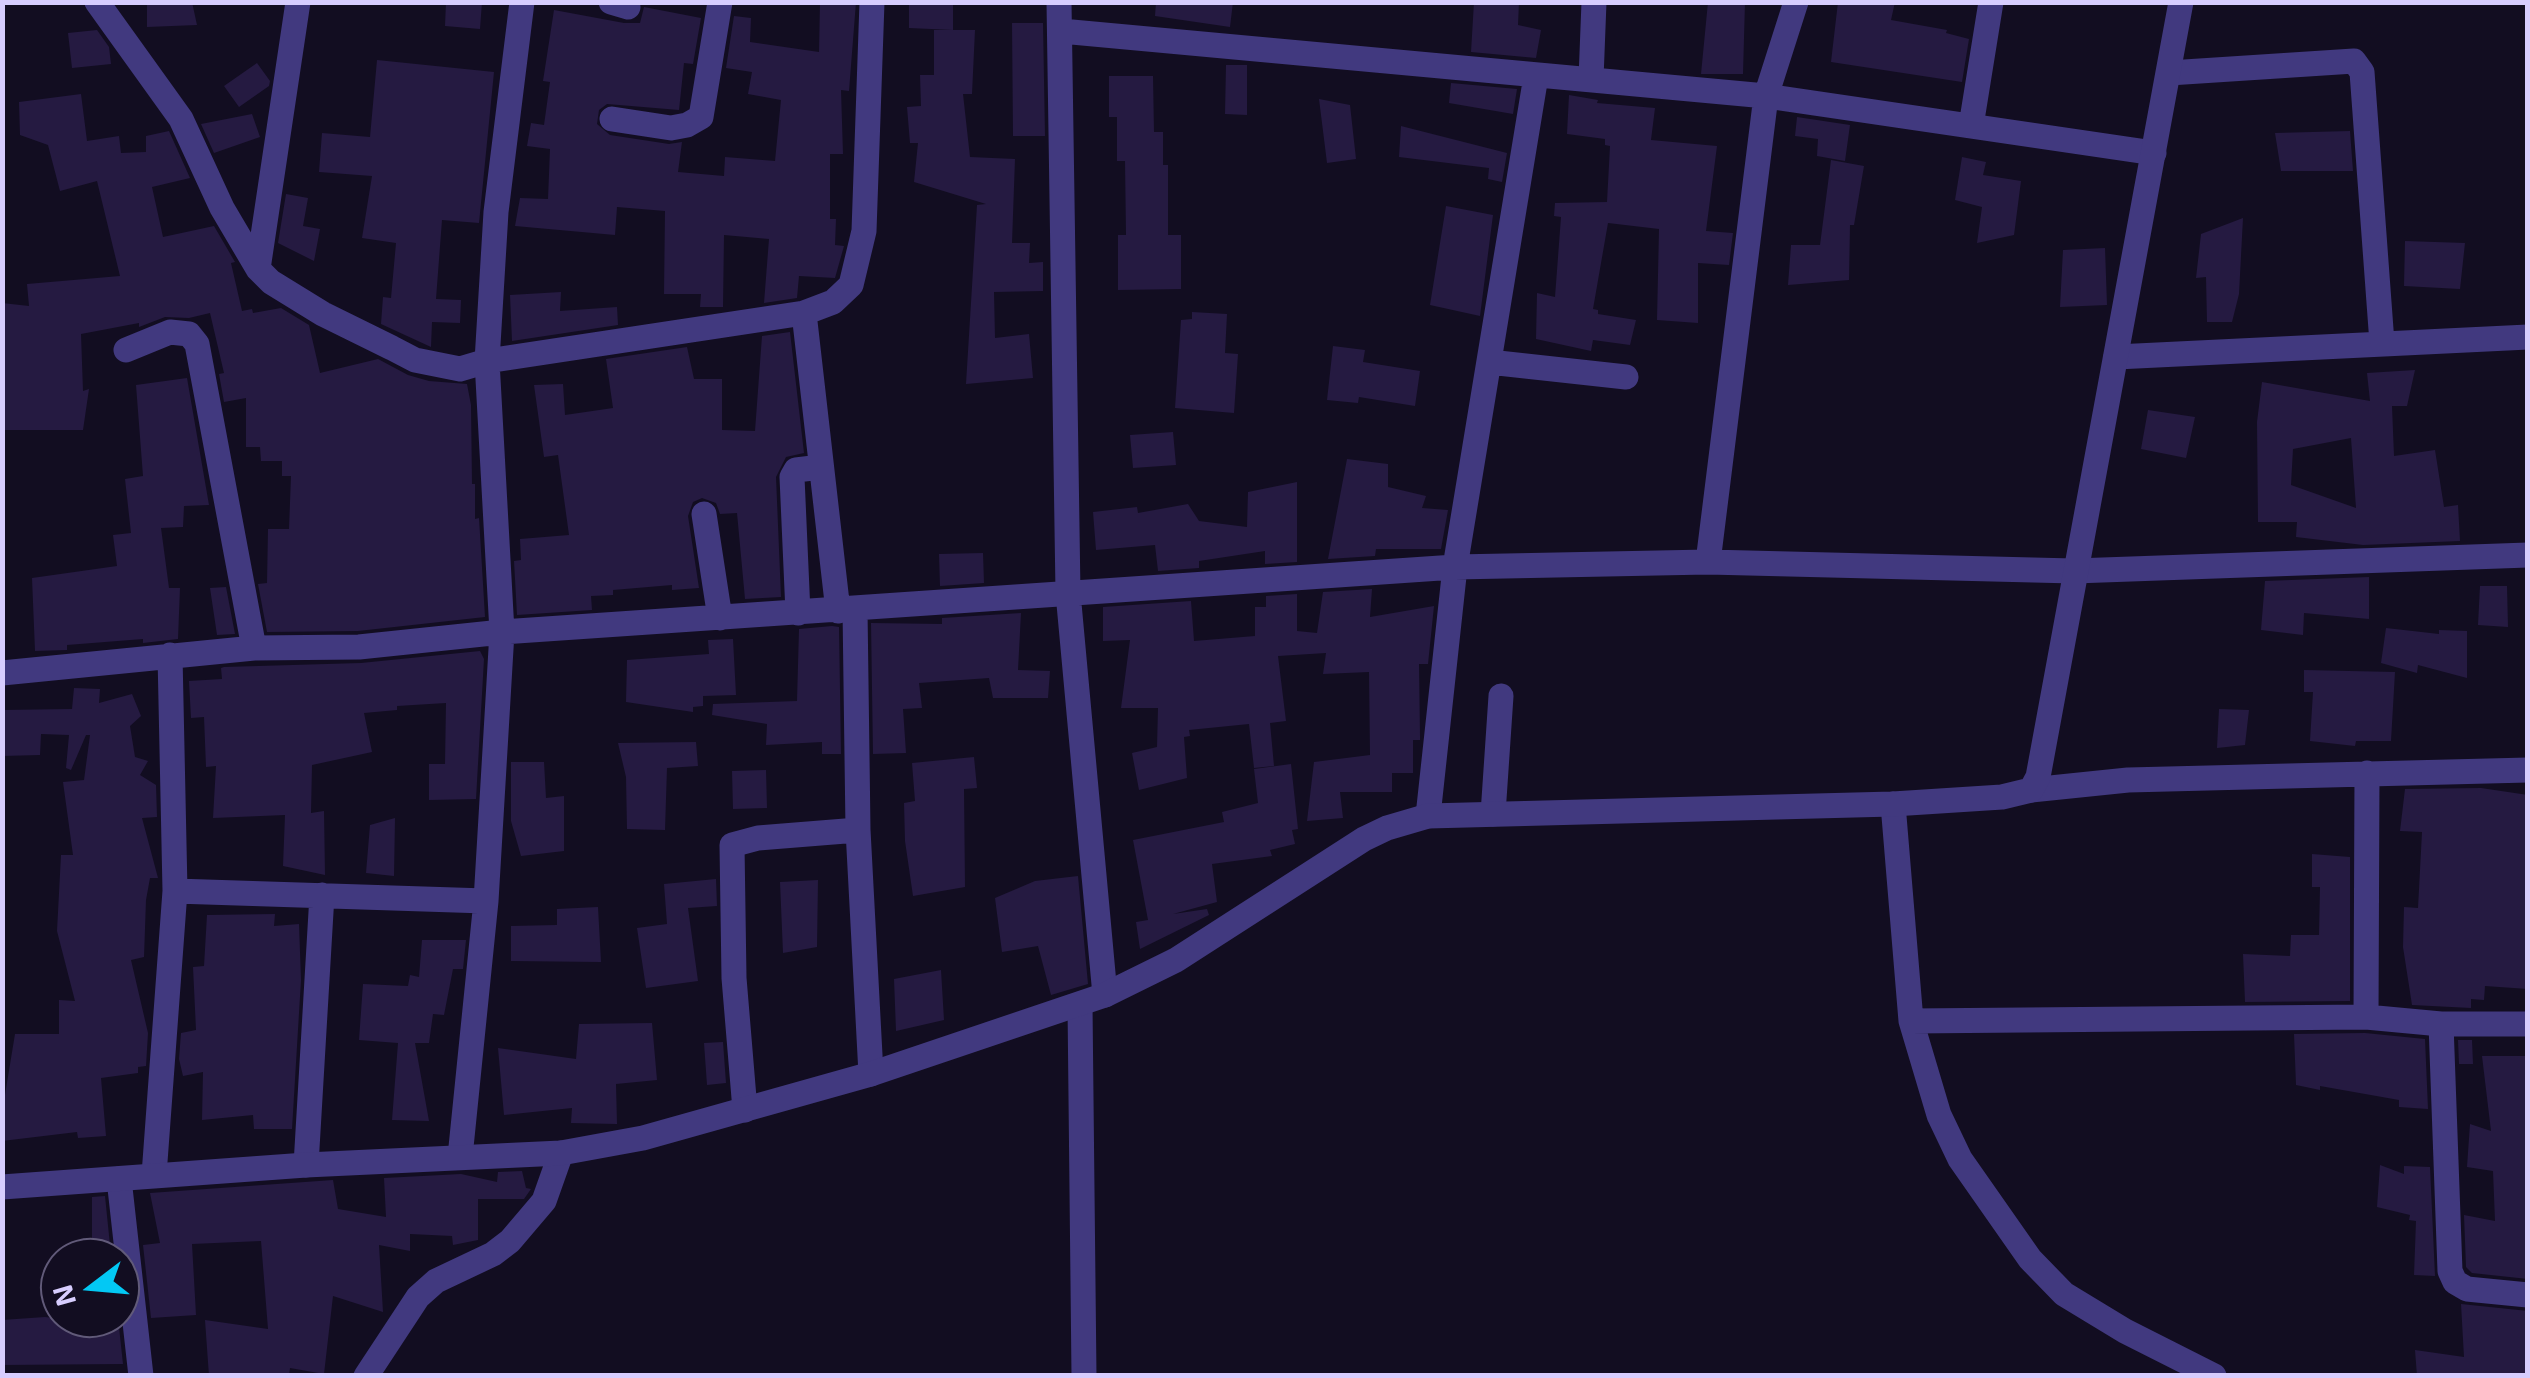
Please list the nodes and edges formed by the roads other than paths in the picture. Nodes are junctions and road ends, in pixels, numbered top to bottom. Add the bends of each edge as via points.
1 (96, 2) edge
2 (298, 2) edge
3 (522, 2) edge
4 (720, 2) edge
5 (872, 2) edge
6 (1060, 2) edge
7 (1594, 2) edge
8 (1796, 2) edge
9 (1991, 2) edge
10 (2182, 2) edge
11 (1061, 31) junction
12 (2169, 73) junction
13 (1536, 76) junction
14 (1592, 79) junction
15 (1766, 96) junction
16 (612, 119) dead end
17 (1971, 126) junction
18 (2154, 153) junction
19 (258, 269) junction
20 (804, 313) junction
21 (2528, 337) edge
22 (2382, 342) junction
23 (126, 350) dead end
24 (2116, 357) junction
25 (487, 361) junction
26 (1489, 362) junction
27 (1626, 377) dead end
28 (821, 467) junction
29 (704, 514) dead end
30 (2528, 555) edge
31 (1708, 562) junction
32 (1455, 567) junction
33 (2074, 571) junction
34 (1068, 593) junction
35 (846, 610) junction
36 (798, 614) junction
37 (720, 618) junction
38 (502, 632) junction
39 (254, 648) junction
40 (170, 656) junction
41 (2, 673) edge
42 (1501, 696) dead end
43 (2528, 770) edge
44 (2368, 773) junction
45 (2031, 790) junction
46 (1893, 804) junction
47 (1493, 814) junction
48 (1428, 816) junction
49 (858, 830) junction
50 (174, 891) junction
51 (322, 896) junction
52 (486, 901) junction
53 (1104, 995) junction
54 (1080, 1005) junction
55 (2366, 1018) junction
56 (1912, 1021) junction
57 (2441, 1024) junction
58 (2528, 1024) edge
59 (871, 1074) junction
60 (745, 1110) junction
61 (561, 1153) junction
62 (460, 1157) junction
63 (306, 1165) junction
64 (154, 1175) junction
65 (119, 1179) junction
66 (2, 1187) edge
67 (2528, 1295) edge
68 (141, 1376) edge
69 (366, 1376) edge
70 (1084, 1376) edge
71 (2214, 1376) edge

1 - 19 street via 181,119
2 - 19 street
3 - 25 street via 496,212
4 - 16 street via 701,116 671,128
5 - 20 street via 858,263 850,286 833,302
6 - 11 street
7 - 14 street
8 - 15 street
9 - 17 street
10 - 12 street
11 - 13 street
11 - 34 street
12 - 18 street
12 - 22 street via 2354,61 2362,72
13 - 14 street
13 - 26 street
14 - 15 street
15 - 17 street
15 - 31 street
17 - 18 street
18 - 24 street
19 - 25 street via 323,314 415,360 460,369
20 - 25 street
20 - 28 street
21 - 22 street
22 - 24 street
23 - 39 street via 170,332 189,334 197,344
24 - 33 street
25 - 38 street
26 - 27 street
26 - 32 street
28 - 35 street
28 - 36 street via 792,476
29 - 37 street
30 - 33 street
31 - 32 street
31 - 33 street
32 - 34 street
32 - 48 street
33 - 45 street
34 - 35 street
34 - 53 street
35 - 36 street
35 - 49 street
36 - 37 street
37 - 38 street
38 - 39 street via 360,647
38 - 52 street
39 - 40 street
40 - 41 street
40 - 50 street
42 - 47 street
43 - 44 street
44 - 45 street via 2128,780
44 - 55 street
45 - 46 street
46 - 47 street
46 - 56 street
47 - 48 street
48 - 53 street via 1364,839 1176,960
49 - 59 street
49 - 60 street via 732,845
50 - 51 street
50 - 64 street
51 - 52 street
51 - 63 street
52 - 62 street
53 - 54 street
54 - 59 street
54 - 70 street
55 - 56 street
55 - 57 street
56 - 71 street via 1939,1115 1960,1159 2030,1259 2064,1294
57 - 58 street
57 - 67 street via 2450,1270 2467,1289
59 - 60 street
60 - 61 street
61 - 62 street
61 - 69 street via 544,1201 510,1241 418,1296
62 - 63 street
63 - 64 street
64 - 65 street
65 - 66 street
65 - 68 street

